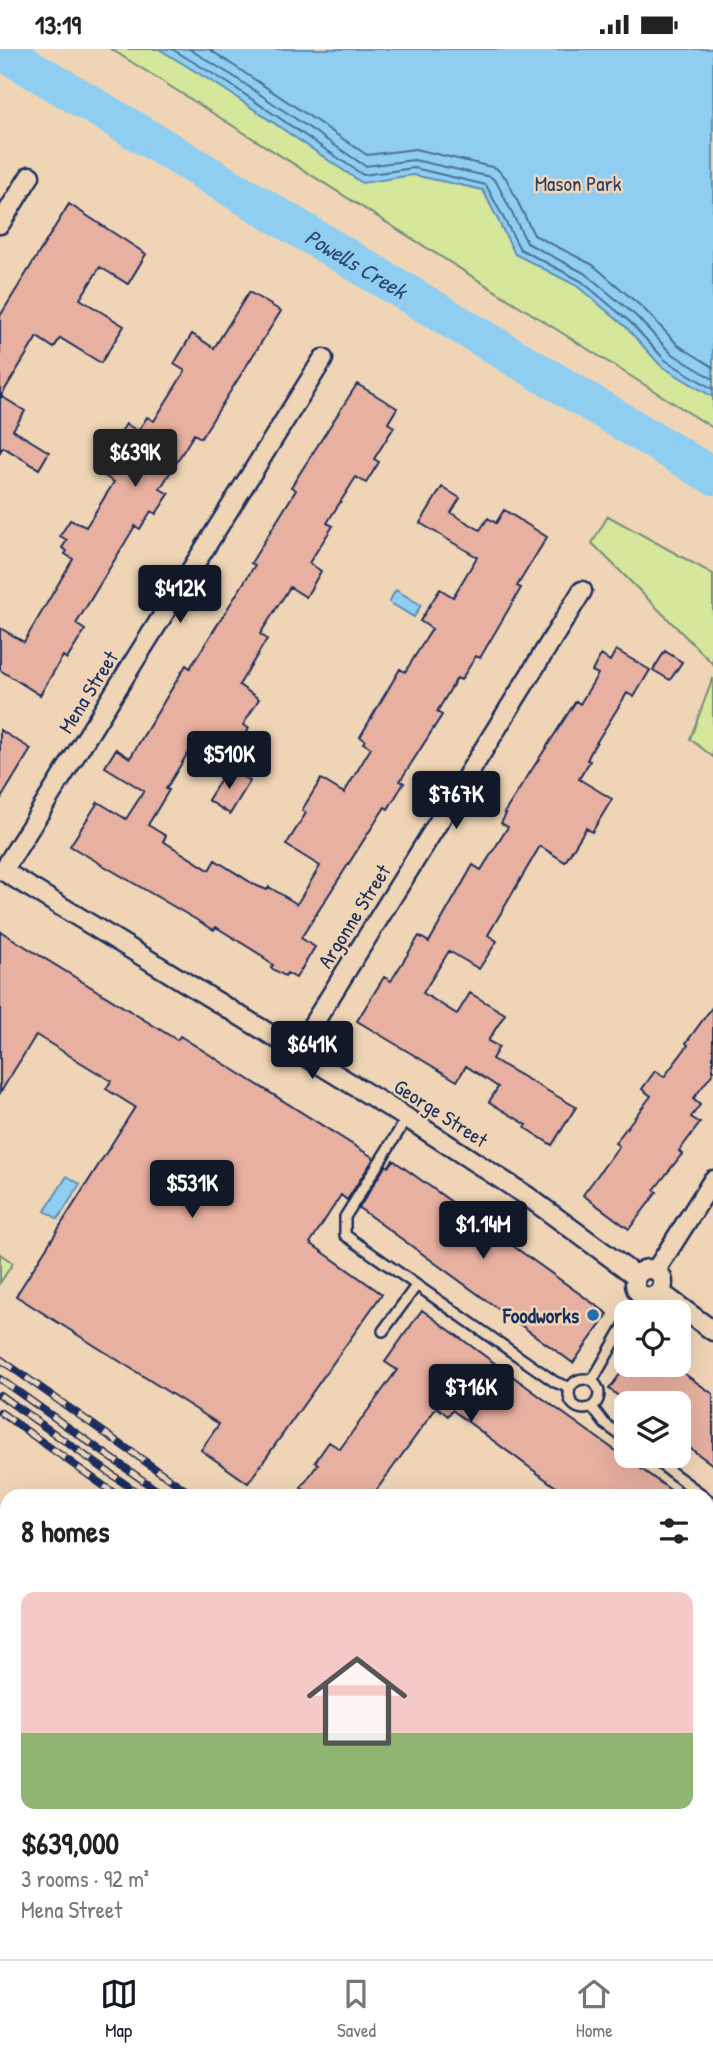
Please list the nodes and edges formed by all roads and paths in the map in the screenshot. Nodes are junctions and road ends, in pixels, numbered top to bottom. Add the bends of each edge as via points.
1 (30, 176) dead end
2 (0, 224) edge
3 (323, 359) dead end
4 (582, 591) dead end
5 (1, 870) edge
6 (297, 1050) junction
7 (407, 1118) junction
8 (713, 1180) edge
9 (656, 1270) junction
10 (636, 1276) junction
11 (415, 1286) junction
12 (660, 1292) junction
13 (642, 1296) junction
14 (640, 1300) edge
15 (383, 1331) dead end
16 (713, 1331) edge
17 (614, 1343) edge
18 (592, 1381) junction
19 (570, 1388) junction
20 (592, 1407) junction
21 (614, 1430) edge
22 (665, 1468) edge
23 (694, 1489) edge

1 - 2 street
3 - 5 street, Mena Street
4 - 6 street, Argonne Street
5 - 6 street, George Street
6 - 7 street, George Street
7 - 10 street, George Street via 527,1196
7 - 11 lane via 345,1217 345,1235
8 - 9 street
9 - 10 street via 645,1269
9 - 12 street via 663,1280
10 - 13 street via 635,1288
11 - 15 lane
11 - 19 lane via 555,1383
12 - 13 street
12 - 16 street
13 - 14 lane
17 - 18 lane
18 - 19 lane via 578,1380
18 - 20 lane via 599,1394
19 - 20 lane via 573,1405
20 - 21 lane
22 - 23 lane

